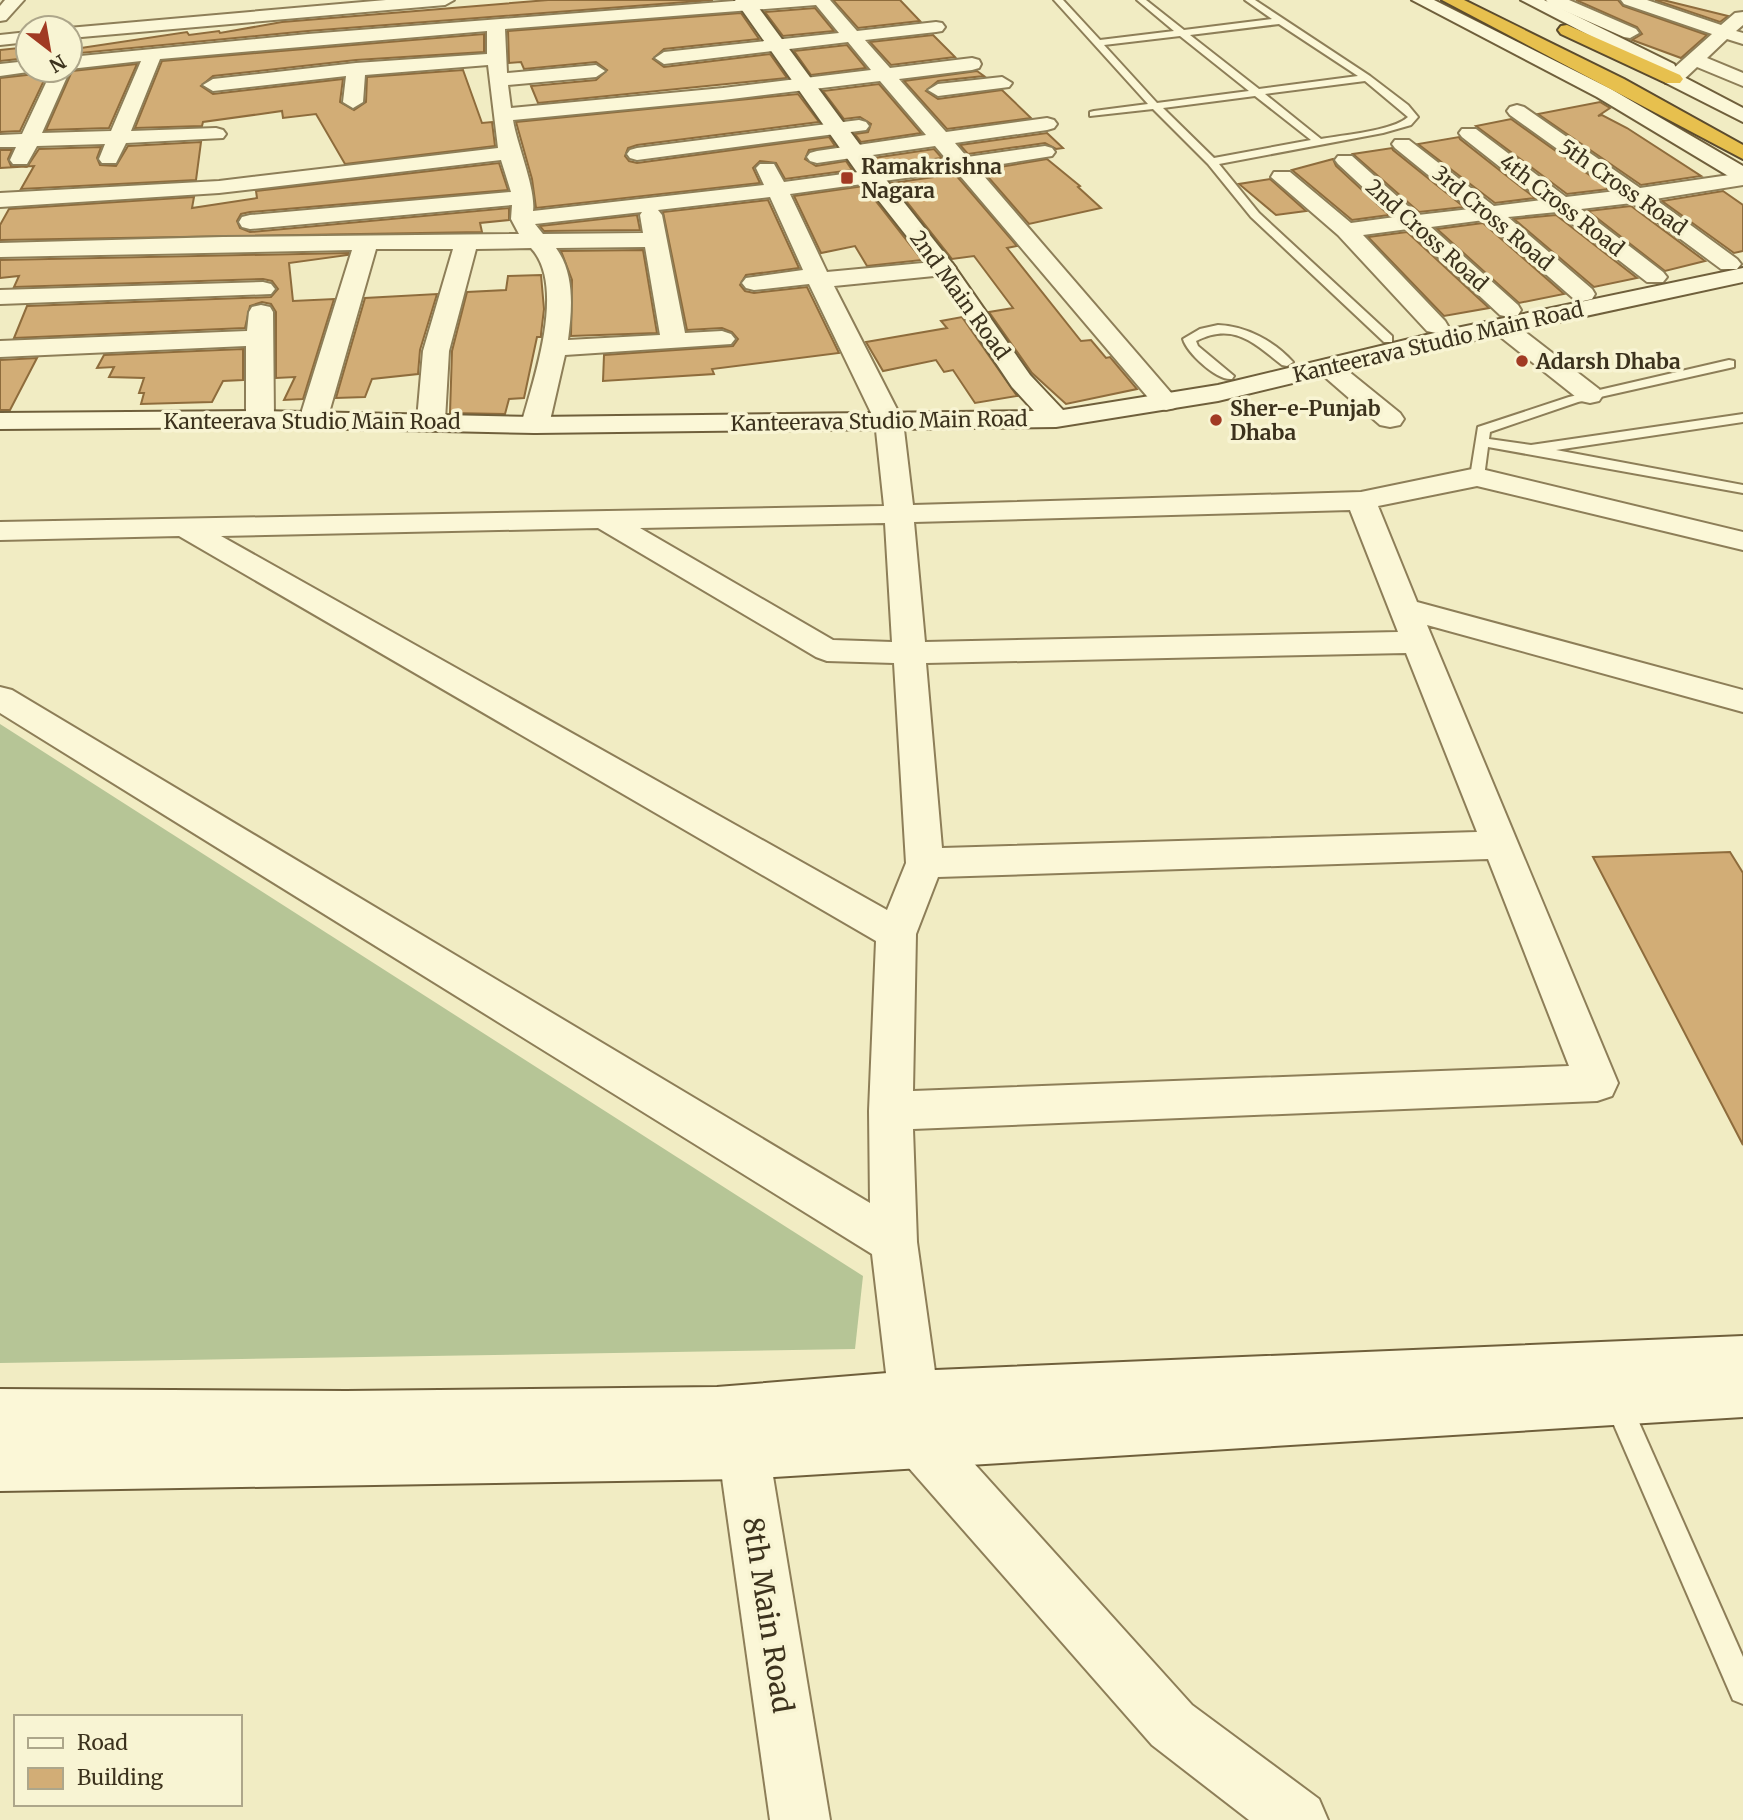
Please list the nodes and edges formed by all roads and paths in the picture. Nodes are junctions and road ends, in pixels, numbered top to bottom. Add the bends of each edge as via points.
1 (15, 0) edge
2 (253, 0) edge
3 (445, 0) edge
4 (814, 0) edge
5 (821, 0) edge
6 (1058, 0) edge
7 (1141, 0) edge
8 (1250, 0) edge
9 (1421, 0) edge
10 (1451, 0) edge
11 (1481, 0) edge
12 (1555, 0) edge
13 (1630, 0) edge
14 (374, 2) edge
15 (1522, 2) edge
16 (746, 3) edge
17 (313, 5) edge
18 (0, 16) edge
19 (1743, 16) edge
20 (244, 18) junction
21 (1280, 20) junction
22 (679, 24) junction
23 (496, 26) junction
24 (936, 27) dead end
25 (84, 30) edge
26 (1182, 33) junction
27 (1630, 33) dead end
28 (1723, 33) junction
29 (852, 37) junction
30 (308, 39) junction
31 (1743, 39) edge
32 (1097, 43) junction
33 (249, 45) junction
34 (778, 45) junction
35 (217, 48) junction
36 (896, 53) dead end
37 (153, 55) junction
38 (695, 55) junction
39 (869, 56) junction
40 (664, 58) dead end
41 (843, 59) dead end
42 (1696, 60) junction
43 (84, 62) edge
44 (816, 62) dead end
45 (972, 64) dead end
46 (790, 65) junction
47 (763, 68) dead end
48 (356, 69) junction
49 (496, 70) junction
50 (596, 71) dead end
51 (885, 75) junction
52 (1367, 78) junction
53 (1673, 79) junction
54 (1743, 80) edge
55 (1002, 83) dead end
56 (55, 84) edge
57 (807, 84) junction
58 (213, 85) junction
59 (1256, 93) junction
60 (723, 94) junction
61 (902, 94) junction
62 (875, 98) dead end
63 (848, 101) dead end
64 (353, 102) dead end
65 (821, 104) junction
66 (796, 107) dead end
67 (1156, 107) junction
68 (1517, 111) dead end
69 (1094, 114) dead end
70 (503, 115) junction
71 (948, 115) dead end
72 (923, 118) junction
73 (627, 120) junction
74 (898, 121) dead end
75 (874, 124) dead end
76 (1047, 124) dead end
77 (1739, 124) edge
78 (838, 128) junction
79 (1469, 133) dead end
80 (120, 138) junction
81 (30, 140) junction
82 (750, 140) junction
83 (941, 140) junction
84 (0, 141) edge
85 (1319, 142) junction
86 (1402, 144) dead end
87 (855, 152) junction
88 (1045, 152) dead end
89 (509, 153) junction
90 (1743, 153) edge
91 (637, 154) junction
92 (1345, 160) dead end
93 (1212, 162) junction
94 (961, 164) junction
95 (759, 165) junction
96 (17, 166) dead end
97 (105, 169) dead end
98 (872, 177) junction
99 (1282, 177) dead end
100 (1743, 177) edge
101 (219, 180) junction
102 (980, 185) junction
103 (954, 189) dead end
104 (775, 190) junction
105 (916, 196) dead end
106 (1633, 196) junction
107 (0, 200) edge
108 (890, 200) junction
109 (1559, 203) junction
110 (650, 205) junction
111 (522, 208) junction
112 (1488, 212) junction
113 (221, 213) dead end
114 (1412, 222) junction
115 (1346, 230) junction
116 (654, 240) junction
117 (466, 242) junction
118 (536, 242) junction
119 (366, 243) junction
120 (223, 244) junction
121 (268, 244) junction
122 (0, 250) edge
123 (1738, 267) edge
124 (944, 268) junction
125 (1655, 277) junction
126 (818, 278) junction
127 (754, 284) dead end
128 (263, 289) junction
129 (1583, 294) junction
130 (0, 297) edge
131 (1505, 318) junction
132 (1436, 326) junction
133 (259, 338) junction
134 (722, 339) dead end
135 (1388, 339) junction
136 (674, 342) junction
137 (553, 348) junction
138 (0, 349) edge
139 (1287, 362) junction
140 (1729, 364) dead end
141 (1328, 368) junction
142 (1227, 376) junction
143 (1590, 395) junction
144 (1166, 402) junction
145 (1743, 418) edge
146 (260, 419) junction
147 (313, 419) junction
148 (1056, 419) junction
149 (1390, 419) dead end
150 (0, 421) edge
151 (431, 421) junction
152 (889, 421) junction
153 (535, 425) junction
154 (1481, 442) junction
155 (1531, 449) junction
156 (1476, 477) junction
157 (1743, 489) edge
158 (1361, 502) junction
159 (900, 514) junction
160 (605, 520) junction
161 (185, 528) junction
162 (0, 531) edge
163 (1743, 541) edge
164 (1411, 625) junction
165 (909, 653) junction
166 (0, 698) edge
167 (1743, 701) edge
168 (1501, 845) junction
169 (925, 863) junction
170 (896, 934) junction
171 (891, 1111) junction
172 (894, 1242) junction
173 (1743, 1360) edge
174 (1743, 1392) edge
175 (1617, 1401) junction
176 (0, 1414) edge
177 (916, 1418) junction
178 (740, 1432) junction
179 (341, 1438) junction
180 (0, 1465) edge
181 (1743, 1690) edge
182 (796, 1819) edge
183 (1297, 1820) edge

1 - 18 street
2 - 20 street
3 - 14 street
4 - 16 street
5 - 29 street
6 - 32 lane
7 - 26 lane
8 - 21 lane
9 - 100 street via 1604,93
10 - 90 highway
11 - 77 highway
12 - 27 street
13 - 28 street
14 - 17 street
15 - 53 highway
16 - 22 street
16 - 34 street, 2nd Main Road
17 - 20 street
17 - 30 street
19 - 28 street
20 - 25 street via 133,20
20 - 33 street
21 - 26 lane
21 - 52 lane
22 - 23 street
22 - 38 street
23 - 30 street
23 - 49 street
24 - 29 street
26 - 32 lane
26 - 59 lane
28 - 31 street
28 - 42 street
29 - 34 street
29 - 39 street
30 - 33 street
32 - 67 lane
33 - 35 street
34 - 38 street
34 - 46 street, 2nd Main Road
35 - 37 street
35 - 58 street
36 - 39 street
37 - 43 street
37 - 80 street
38 - 40 street
38 - 60 street
39 - 41 street
39 - 51 street
42 - 53 street
42 - 54 street
44 - 46 street
45 - 51 street
46 - 47 street
46 - 57 street, 2nd Main Road
48 - 49 street
48 - 58 street
48 - 64 street
49 - 50 street
49 - 70 street
51 - 57 street
51 - 61 street
52 - 59 lane
52 - 85 lane via 1413,117 1383,130
53 - 77 street
55 - 61 street
56 - 81 street
57 - 60 street
57 - 65 street, 2nd Main Road
58 - 80 street via 216,141
59 - 67 lane
59 - 85 lane
60 - 73 street
61 - 62 street
61 - 72 street
63 - 65 street
65 - 66 street
65 - 78 street, 2nd Main Road
67 - 69 lane
67 - 93 lane
68 - 106 street, 5th Cross Road
70 - 73 street
70 - 89 street
71 - 72 street
72 - 74 street
72 - 83 street
73 - 91 street
75 - 78 street
76 - 83 street
78 - 82 street
78 - 87 street, 2nd Main Road
79 - 109 street, 4th Cross Road
80 - 81 street
80 - 97 street
81 - 84 street
81 - 96 street
82 - 91 street
82 - 95 street
83 - 87 street
83 - 94 street
85 - 93 lane
86 - 112 street, 3rd Cross Road
87 - 95 street
87 - 98 street, 2nd Main Road
88 - 94 street
89 - 101 street
89 - 111 street
91 - 110 street
92 - 114 street, 2nd Cross Road
93 - 135 lane via 1255,215
94 - 98 street
94 - 102 street
95 - 104 street
98 - 104 street
98 - 108 street, 2nd Main Road
99 - 115 street
100 - 106 street
101 - 107 street
101 - 113 street
102 - 103 street
102 - 144 street
104 - 110 street
104 - 126 street
105 - 108 street
106 - 109 street
106 - 123 street, 5th Cross Road
108 - 124 street, 2nd Main Road
109 - 112 street
109 - 125 street, 4th Cross Road
110 - 111 street
110 - 116 street
111 - 118 street
111 - 120 street via 222,226
112 - 114 street
112 - 129 street, 3rd Cross Road
114 - 115 street
114 - 131 street, 2nd Cross Road
115 - 132 street
116 - 118 street
116 - 136 street
117 - 118 street
117 - 119 street
117 - 151 street via 436,351
118 - 137 street via 553,262 559,309
119 - 121 street
119 - 147 street
120 - 121 street
120 - 122 street
121 - 128 street
123 - 125 street
123 - 131 street, Kanteerava Studio Main Road
124 - 126 street
124 - 148 street, 2nd Main Road via 1021,381
125 - 129 street
126 - 127 street
126 - 152 street
128 - 130 street
128 - 133 street
129 - 131 street
131 - 132 street
131 - 141 street, Kanteerava Studio Main Road
131 - 143 street, 2nd Cross Road
132 - 135 street
133 - 138 street
133 - 146 street
134 - 136 street
135 - 139 street
136 - 137 street
137 - 153 street
139 - 142 street
139 - 142 lane via 1247,332 1214,329 1189,339 1192,348
140 - 143 lane
141 - 144 street, Kanteerava Studio Main Road
141 - 149 street
142 - 144 street
143 - 154 lane via 1483,430
144 - 148 street, Kanteerava Studio Main Road
145 - 155 lane
146 - 147 street, Kanteerava Studio Main Road
146 - 150 street, Kanteerava Studio Main Road
147 - 151 street, Kanteerava Studio Main Road
148 - 152 street, Kanteerava Studio Main Road
151 - 153 street, Kanteerava Studio Main Road
152 - 153 street, Kanteerava Studio Main Road
152 - 159 street
154 - 155 lane
154 - 156 lane
155 - 157 lane
156 - 158 street
156 - 163 street
158 - 159 street
158 - 164 street
159 - 160 street
159 - 165 street
160 - 161 street
160 - 165 street via 827,650
161 - 162 street
161 - 170 street
164 - 165 street
164 - 167 street
164 - 168 street
165 - 169 street
166 - 172 street
168 - 169 street
168 - 171 street via 1597,1083
169 - 170 street
170 - 171 street
171 - 172 street
172 - 177 street
173 - 177 street
174 - 175 street
175 - 177 street
175 - 181 lane
176 - 179 street
177 - 178 street
177 - 183 street via 1172,1725
178 - 179 street
178 - 182 street, 8th Main Road
179 - 180 street

